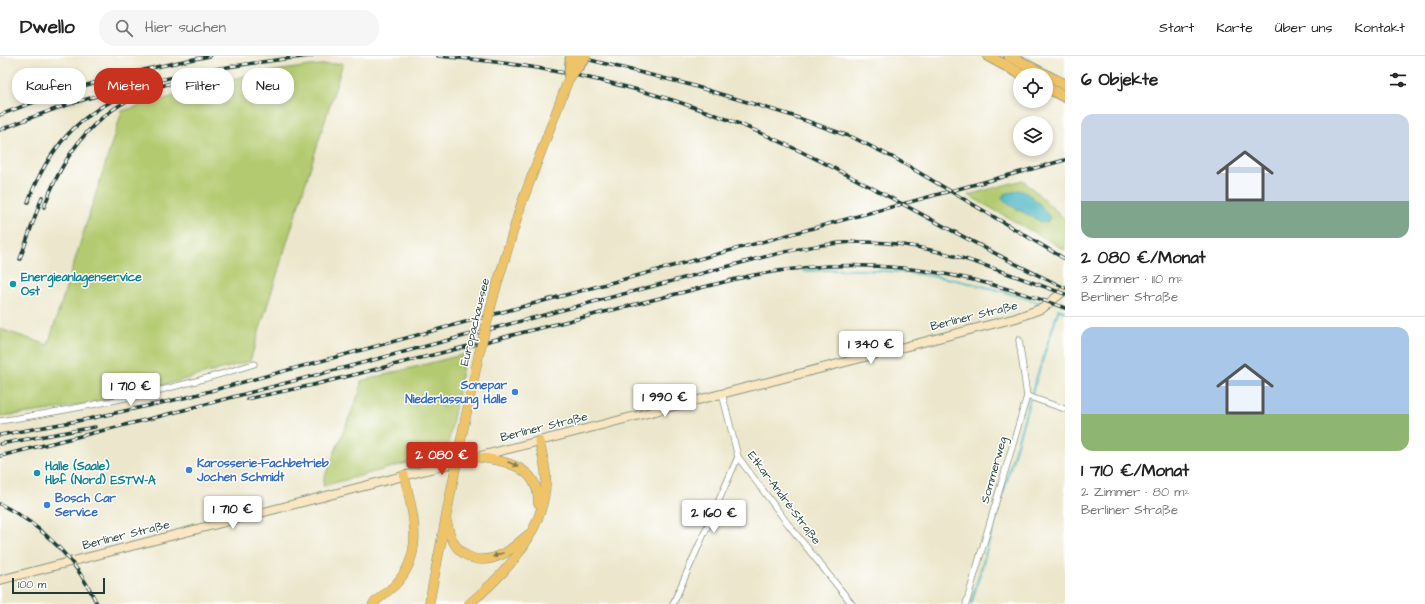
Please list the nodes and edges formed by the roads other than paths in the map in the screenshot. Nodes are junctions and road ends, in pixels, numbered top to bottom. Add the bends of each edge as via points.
1 (571, 56) edge
2 (578, 56) edge
3 (586, 56) edge
4 (988, 56) edge
5 (1009, 56) edge
6 (1032, 68) edge
7 (1013, 70) edge
8 (569, 78) junction
9 (1053, 79) edge
10 (1065, 85) edge
11 (1053, 91) edge
12 (1065, 98) edge
13 (1065, 290) edge
14 (1019, 340) dead end
15 (254, 364) dead end
16 (722, 393) junction
17 (1029, 398) junction
18 (1065, 409) edge
19 (0, 421) edge
20 (539, 440) junction
21 (475, 457) junction
22 (738, 457) junction
23 (404, 475) junction
24 (446, 514) junction
25 (538, 517) junction
26 (530, 533) junction
27 (0, 580) edge
28 (372, 604) edge
29 (429, 604) edge
30 (469, 604) edge
31 (673, 604) edge
32 (852, 604) edge
33 (966, 604) edge

1 - 8 highway, bridge
2 - 8 main road, Europachaussee, bridge
3 - 8 highway, bridge
4 - 7 highway
5 - 6 highway
8 - 24 main road, Europachaussee, bridge via 521,205 494,295 479,354
9 - 10 highway
11 - 12 highway
13 - 16 street, Berliner Straße via 1043,308 1028,314
14 - 17 street, Sommerweg
15 - 19 street via 138,397
16 - 20 street, Berliner Straße
16 - 22 street, Etkar-André-Straße
17 - 18 street
17 - 33 street, Sommerweg
20 - 21 street, Berliner Straße
20 - 25 main road via 546,481
21 - 23 street, Berliner Straße
21 -> 25 main road via 499,459 527,473 539,495
22 - 31 street
22 - 32 street, Etkar-André-Straße
23 - 27 street, Berliner Straße
23 - 28 main road via 415,522 416,539 413,555 394,585
26 -> 24 main road via 505,553 492,558 478,559 467,556 453,543
24 - 29 main road, Europachaussee
25 - 26 main road
26 - 30 main road via 504,573

